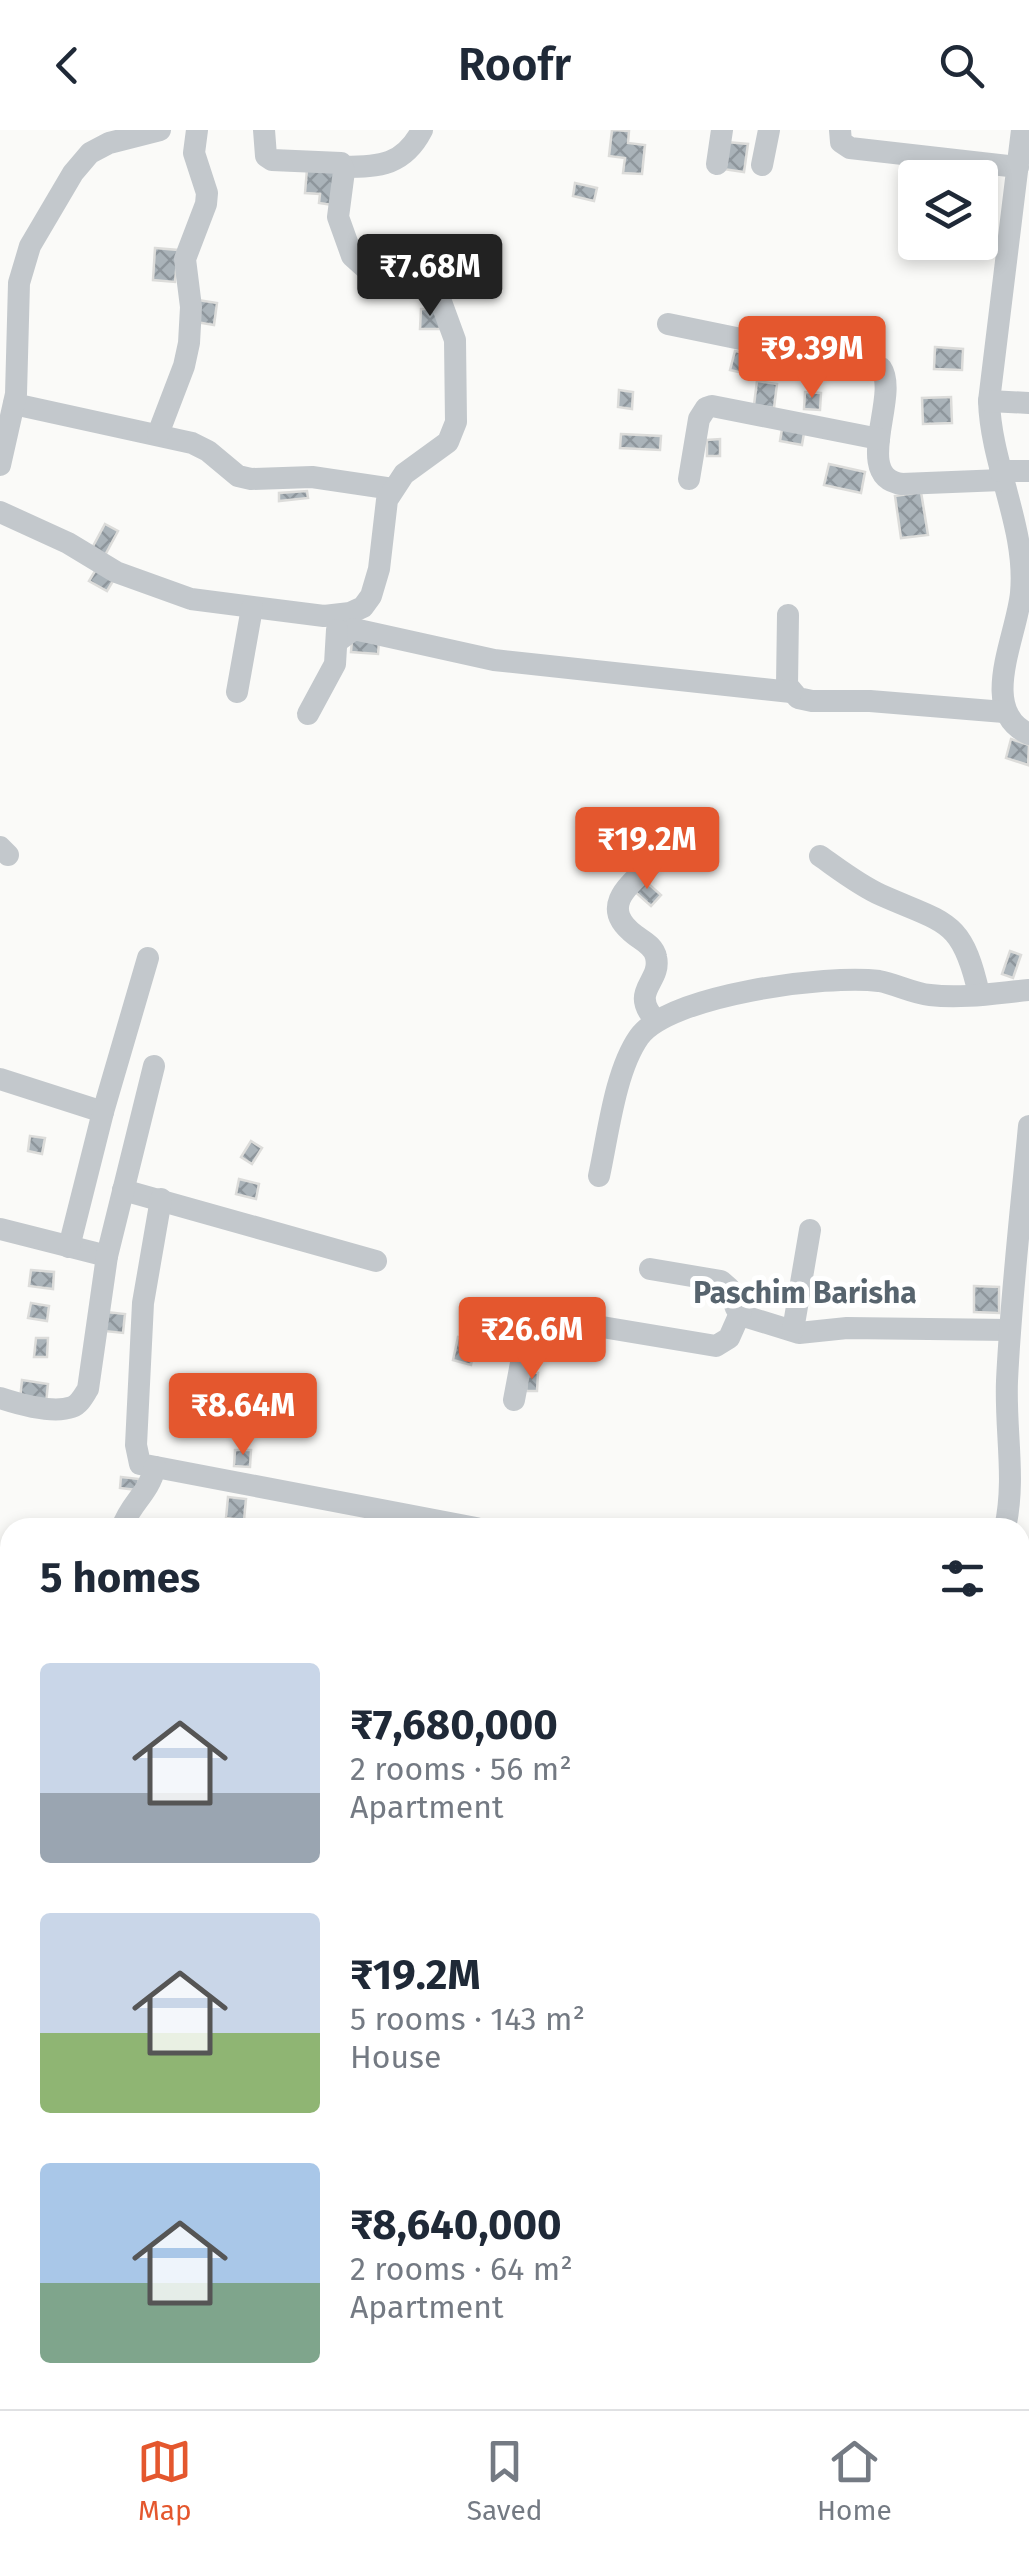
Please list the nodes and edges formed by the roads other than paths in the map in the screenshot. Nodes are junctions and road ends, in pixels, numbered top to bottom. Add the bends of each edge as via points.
1 (160, 130) edge
2 (197, 130) edge
3 (264, 130) edge
4 (422, 130) edge
5 (722, 130) edge
6 (769, 130) edge
7 (840, 130) edge
8 (1022, 130) edge
9 (717, 164) dead end
10 (762, 165) dead end
11 (344, 167) junction
12 (1018, 167) junction
13 (1021, 208) edge
14 (668, 324) dead end
15 (989, 401) junction
16 (1029, 403) edge
17 (14, 404) junction
18 (158, 434) junction
19 (879, 439) junction
20 (1, 460) edge
21 (1029, 471) edge
22 (1001, 476) junction
23 (689, 479) dead end
24 (393, 489) junction
25 (0, 512) edge
26 (252, 608) junction
27 (337, 615) junction
28 (788, 615) dead end
29 (338, 641) junction
30 (237, 692) dead end
31 (791, 692) junction
32 (1004, 712) junction
33 (308, 714) dead end
34 (1029, 734) edge
35 (820, 856) dead end
36 (654, 862) dead end
37 (148, 958) dead end
38 (1029, 990) edge
39 (979, 994) junction
40 (656, 1020) junction
41 (154, 1066) dead end
42 (0, 1078) edge
43 (102, 1112) junction
44 (1029, 1126) edge
45 (1027, 1169) edge
46 (599, 1176) dead end
47 (122, 1190) junction
48 (160, 1199) junction
49 (0, 1229) edge
50 (810, 1230) dead end
51 (69, 1247) junction
52 (107, 1256) junction
53 (376, 1261) dead end
54 (650, 1270) dead end
55 (741, 1311) junction
56 (793, 1330) junction
57 (1010, 1330) junction
58 (0, 1398) edge
59 (514, 1400) dead end
60 (155, 1466) junction
61 (1020, 1499) edge
62 (126, 1518) edge
63 (406, 1518) edge

1 - 17 street via 90,153 39,229 19,283
2 - 18 street via 194,154 207,192 184,259 190,342
3 - 11 street via 272,160
4 - 11 street via 397,161
5 - 9 street
6 - 10 street
7 - 12 street via 850,148
8 - 12 street
11 - 24 street via 338,217 352,256 371,273 428,288 440,299 455,340 456,422 448,442
12 - 13 street
13 - 15 street
14 - 19 street via 882,368
15 - 16 street
15 - 22 street
17 - 18 street
17 - 20 street
18 - 24 street via 208,451 251,480 312,477
19 - 22 street via 882,476 890,482
19 - 23 street via 712,406 699,419
21 - 22 street
22 - 32 street via 1022,587 1000,697
24 - 27 street via 383,512 371,596 363,607
25 - 26 street via 164,592
26 - 27 street
26 - 30 street
27 - 29 street
28 - 31 street
29 - 31 street via 354,629 494,660
29 - 33 street via 335,664
31 - 32 street via 812,701
32 - 34 street
35 - 39 street via 877,893 946,922 967,949
36 - 40 street via 618,904 624,924 656,955 644,999
37 - 43 street
38 - 39 street
39 - 40 street via 932,996 868,980 795,983 756,988
40 - 46 street via 626,1064
41 - 47 street
42 - 43 street
43 - 51 street
44 - 45 street
45 - 57 street
47 - 48 street
47 - 52 street
48 - 53 street
48 - 60 street via 143,1304 136,1445 140,1464
49 - 51 street
50 - 56 street
51 - 52 street
52 - 58 street via 83,1398 58,1408
54 - 55 street via 722,1280
55 - 56 street
55 - 59 street via 724,1344 707,1346 536,1316 528,1326
56 - 57 street
57 - 61 street via 1007,1386
60 - 62 street via 149,1488
60 - 63 street

